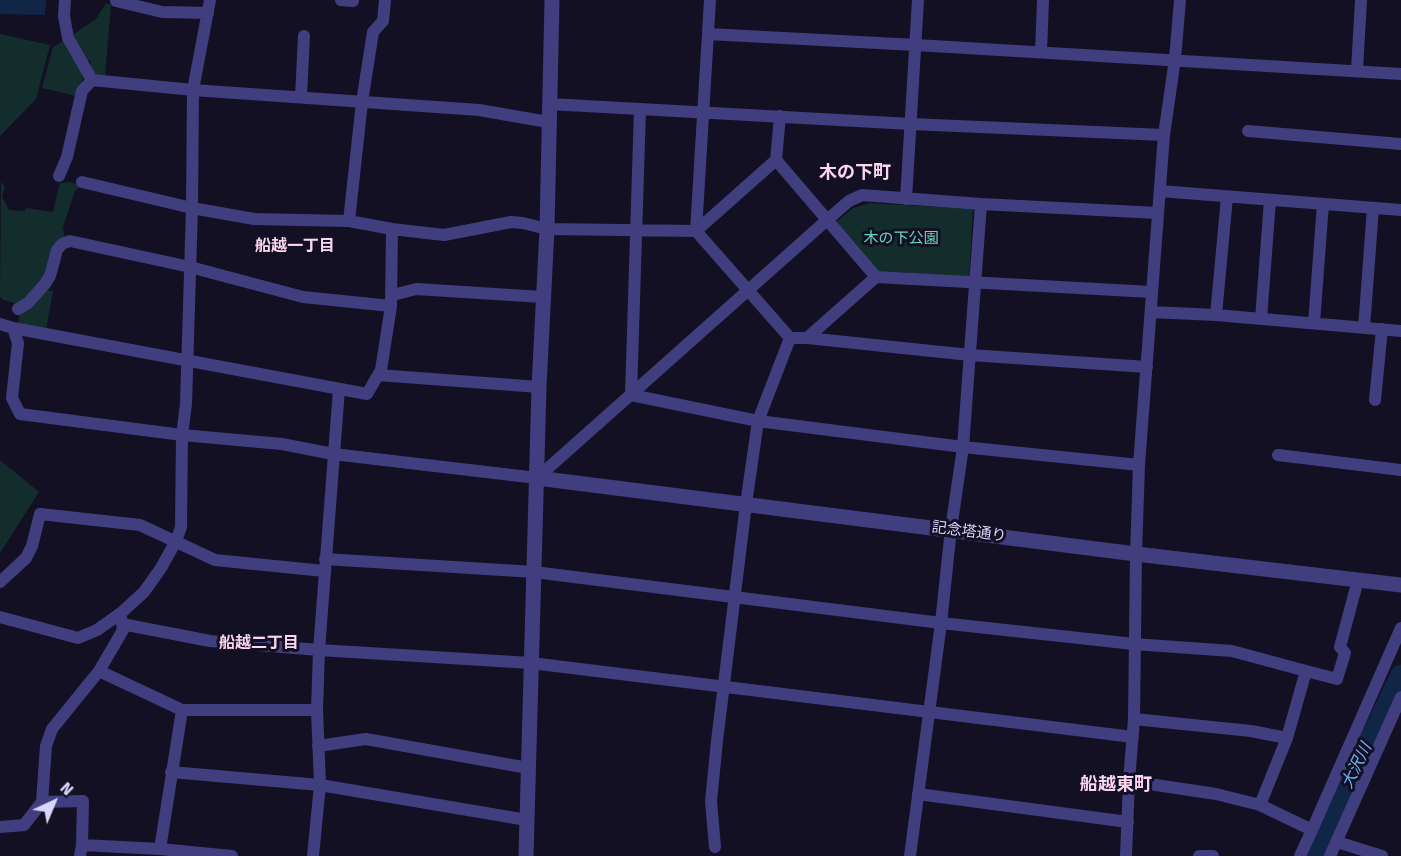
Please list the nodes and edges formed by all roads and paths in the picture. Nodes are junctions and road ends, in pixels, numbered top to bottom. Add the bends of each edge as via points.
1 (65, 0) edge
2 (385, 0) edge
3 (552, 0) edge
4 (710, 0) edge
5 (918, 0) edge
6 (1043, 0) edge
7 (1180, 0) edge
8 (1361, 0) edge
9 (116, 1) edge
10 (209, 6) edge
11 (708, 34) junction
12 (304, 36) dead end
13 (916, 45) junction
14 (1041, 52) junction
15 (1175, 59) junction
16 (1357, 70) junction
17 (1401, 74) edge
18 (92, 80) junction
19 (194, 90) junction
20 (301, 97) junction
21 (362, 102) junction
22 (549, 104) junction
23 (640, 109) junction
24 (703, 112) junction
25 (780, 116) junction
26 (548, 122) junction
27 (911, 124) junction
28 (1248, 131) dead end
29 (1164, 135) junction
30 (1401, 144) edge
31 (776, 160) junction
32 (59, 176) dead end
33 (82, 183) dead end
34 (1160, 191) junction
35 (1227, 197) junction
36 (906, 199) junction
37 (1270, 200) junction
38 (981, 204) junction
39 (1323, 204) junction
40 (192, 208) junction
41 (1373, 208) junction
42 (1401, 210) edge
43 (1158, 213) junction
44 (827, 220) junction
45 (349, 221) junction
46 (392, 229) junction
47 (547, 229) junction
48 (636, 230) junction
49 (696, 231) junction
50 (190, 267) junction
51 (876, 277) junction
52 (975, 281) junction
53 (747, 292) junction
54 (1152, 292) junction
55 (543, 297) junction
56 (392, 301) junction
57 (18, 309) dead end
58 (1151, 312) junction
59 (1216, 315) junction
60 (1261, 319) junction
61 (1314, 323) junction
62 (0, 324) edge
63 (13, 328) junction
64 (1364, 328) junction
65 (1382, 329) junction
66 (1401, 330) edge
67 (790, 338) junction
68 (807, 338) junction
69 (970, 355) junction
70 (187, 360) junction
71 (1147, 367) junction
72 (378, 375) junction
73 (539, 387) junction
74 (339, 390) junction
75 (631, 395) junction
76 (1375, 399) dead end
77 (758, 421) junction
78 (182, 435) junction
79 (963, 447) junction
80 (333, 454) junction
81 (1278, 454) dead end
82 (1139, 465) junction
83 (1401, 470) edge
84 (537, 478) junction
85 (746, 504) junction
86 (951, 529) junction
87 (176, 541) junction
88 (1136, 554) junction
89 (325, 565) junction
90 (534, 572) junction
91 (1358, 580) junction
92 (0, 582) edge
93 (1401, 585) edge
94 (735, 597) junction
95 (0, 617) edge
96 (121, 618) junction
97 (941, 623) junction
98 (1401, 628) edge
99 (1134, 644) junction
100 (319, 650) junction
101 (531, 663) junction
102 (99, 671) junction
103 (1306, 671) junction
104 (723, 686) junction
105 (1401, 697) edge
106 (317, 710) junction
107 (182, 711) junction
108 (929, 712) junction
109 (1134, 719) junction
110 (1133, 737) junction
111 (1287, 738) junction
112 (318, 746) junction
113 (528, 768) junction
114 (171, 771) junction
115 (1129, 781) junction
116 (320, 785) junction
117 (918, 794) junction
118 (42, 802) junction
119 (1260, 805) junction
120 (527, 820) junction
121 (1128, 822) junction
122 (0, 827) edge
123 (1312, 830) junction
124 (1337, 842) junction
125 (715, 847) dead end
126 (160, 849) junction
127 (81, 851) edge
128 (232, 856) edge
129 (314, 856) edge
130 (526, 856) edge
131 (910, 856) edge
132 (1126, 856) edge
133 (1300, 856) edge
134 (1330, 856) edge
135 (1383, 856) edge

1 - 18 street via 68,38
2 - 21 street via 383,21 373,32
3 - 22 street
4 - 11 street
5 - 13 street
6 - 14 street
7 - 15 street
8 - 16 street
9 - 10 street via 162,12
10 - 19 street
11 - 13 street
11 - 24 street
12 - 20 street
13 - 14 street
13 - 27 street
14 - 15 street
15 - 16 street
15 - 29 street
16 - 17 street
18 - 19 street
18 - 32 street via 82,91
19 - 20 street
19 - 40 street
20 - 21 street
21 - 26 street via 479,110
21 - 45 street
22 - 23 street
22 - 26 street
23 - 24 street
23 - 48 street
24 - 25 street
24 - 49 street
25 - 27 street
25 - 31 street
26 - 47 street
27 - 29 street
27 - 36 street
28 - 30 street
29 - 34 street
31 - 44 street
31 - 49 street
33 - 40 street
34 - 35 street
34 - 43 street
35 - 37 street
35 - 59 street
36 - 38 street
36 - 44 street via 862,195
37 - 39 street
37 - 60 street
38 - 43 street
38 - 52 street
39 - 41 street
39 - 61 street
40 - 45 street via 255,219
40 - 50 street
41 - 42 street
41 - 64 street
43 - 54 street
44 - 51 street
44 - 53 street
45 - 46 street
46 - 47 street via 444,235 511,222
46 - 56 street
47 - 48 street
47 - 55 street
48 - 49 street
48 - 75 street
49 - 53 street
50 - 56 street via 303,297
50 - 57 street via 70,241 57,250 45,284
50 - 70 street
51 - 52 street
51 - 68 street
52 - 54 street
52 - 69 street
53 - 67 street
53 - 75 street
54 - 58 street
55 - 56 street via 416,289
55 - 73 street
56 - 72 street
58 - 59 street
58 - 71 street
59 - 60 street
60 - 61 street
61 - 64 street
62 - 63 street
63 - 70 street
63 - 78 street via 18,343 12,398 20,414
64 - 65 street
65 - 66 street
65 - 76 street
67 - 68 street
67 - 77 street
68 - 69 street
69 - 71 street
69 - 79 street
70 - 74 street
70 - 78 street
71 - 82 street
72 - 73 street
72 - 74 street via 367,394
73 - 84 street
74 - 80 street
75 - 77 street
75 - 84 street
77 - 79 street
77 - 85 street
78 - 80 street via 282,444
78 - 87 street via 181,527
79 - 82 street
79 - 86 street
80 - 84 street
80 - 89 street
81 - 83 street
82 - 88 street
84 - 85 street, 記念塔通り
84 - 90 street
85 - 86 street, 記念塔通り
85 - 94 street
86 - 88 street, 記念塔通り
86 - 97 street
87 - 89 street via 215,560
87 - 92 street via 140,525 40,514 26,558
87 - 96 street via 144,592
88 - 91 street, 記念塔通り
88 - 99 street
89 - 90 street
89 - 100 street
90 - 94 street
90 - 101 street
91 - 93 street, 記念塔通り
91 - 103 street via 1340,647 1345,653 1337,679
94 - 97 street
94 - 104 street
95 - 96 street via 78,638
96 - 100 street via 210,641
96 - 102 street via 123,630
97 - 99 street
97 - 108 street
98 - 123 street
99 - 103 street via 1232,651
99 - 109 street
100 - 101 street
100 - 106 street
101 - 104 street
101 - 113 street
102 - 107 street
102 - 118 street via 52,729 46,746
103 - 111 street
104 - 108 street
104 - 125 street via 711,801
105 - 124 street
106 - 107 street
106 - 112 street
107 - 114 street
108 - 110 street
108 - 117 street
109 - 110 street
109 - 111 street
110 - 115 street
111 - 119 street
112 - 113 street via 366,739
112 - 116 street
113 - 120 street
114 - 116 street
114 - 126 street
115 - 119 street
115 - 121 street
116 - 120 street
116 - 129 street
117 - 121 street
117 - 131 street
118 - 122 street via 24,825
118 - 127 street via 83,801
119 - 123 street
120 - 130 street
121 - 132 street
123 - 133 street
124 - 134 street
124 - 135 street
126 - 127 street
126 - 128 street

